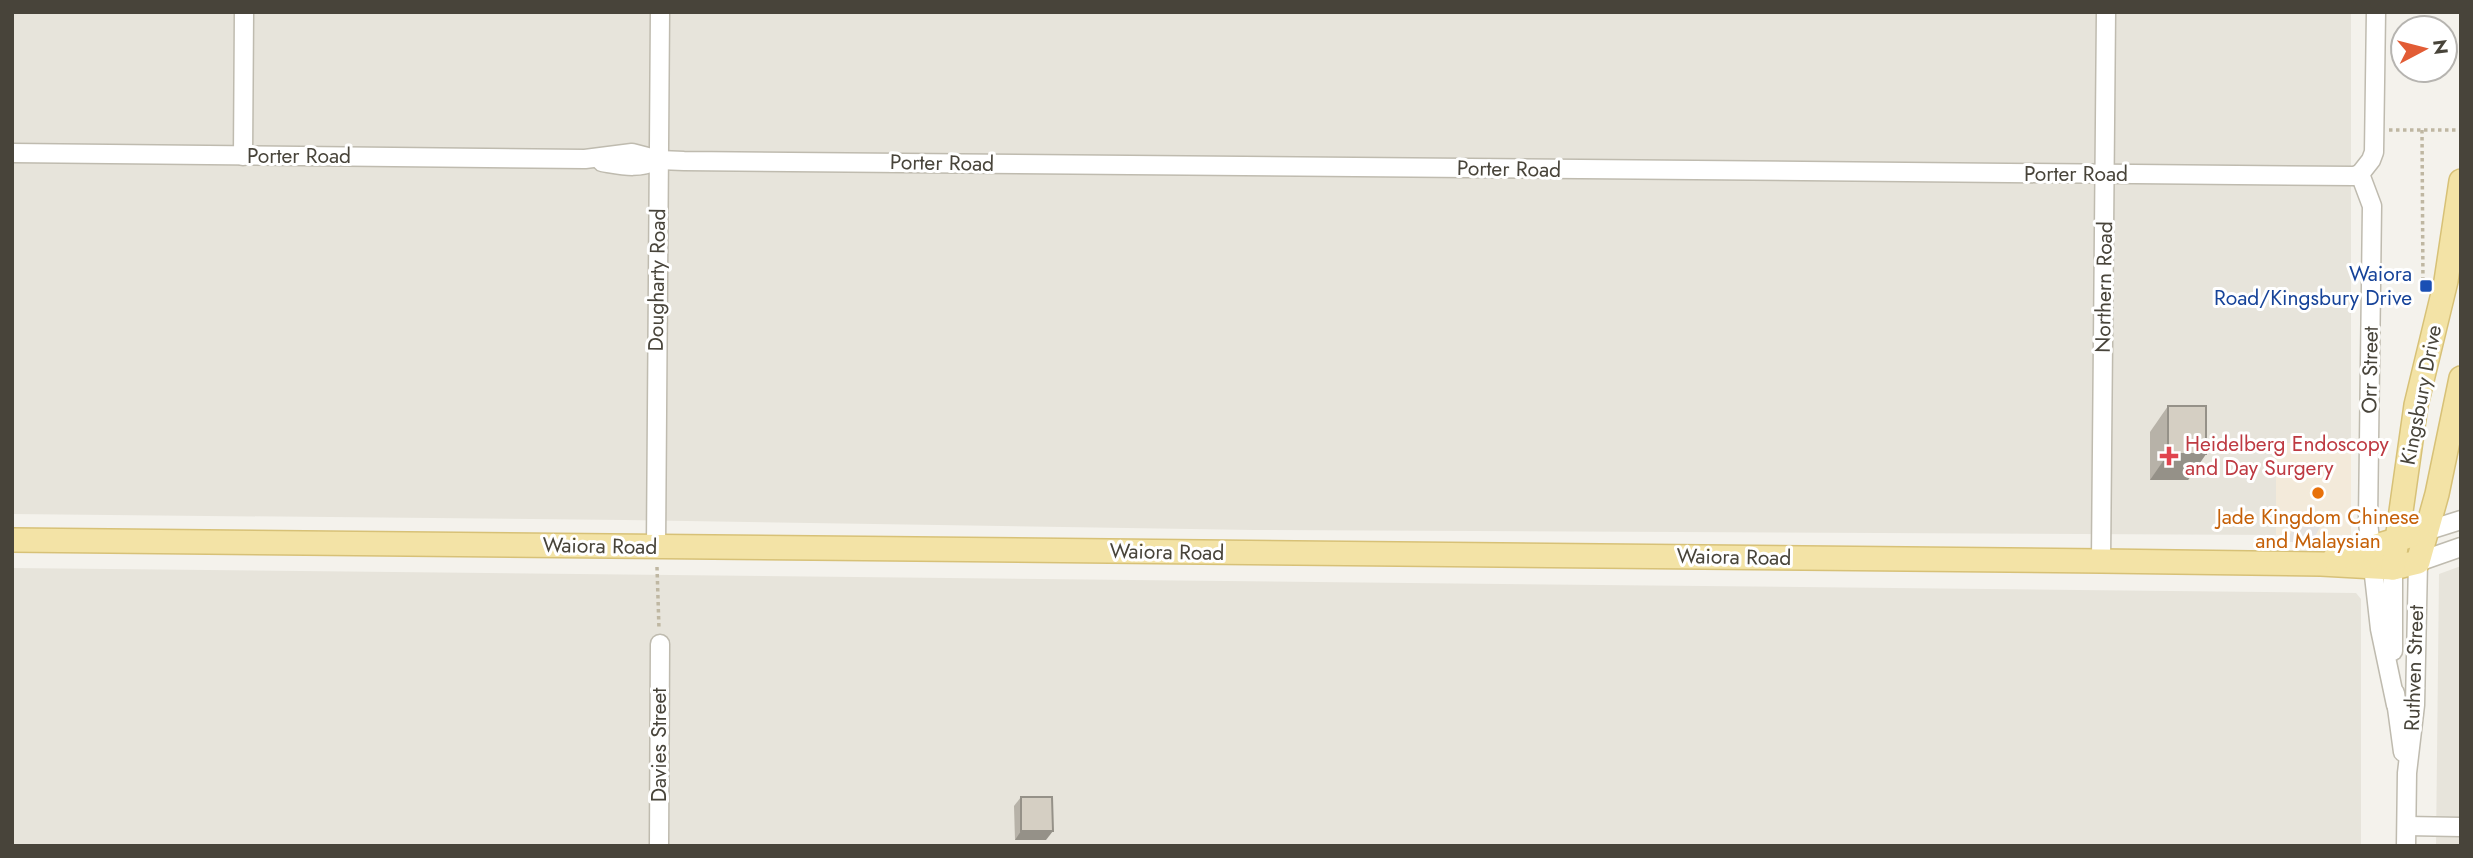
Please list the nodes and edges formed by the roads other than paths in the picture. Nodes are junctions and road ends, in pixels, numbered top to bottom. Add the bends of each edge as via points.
1 (244, 12) edge
2 (660, 12) edge
3 (2106, 12) edge
4 (2376, 12) edge
5 (12, 153) edge
6 (243, 156) junction
7 (659, 160) junction
8 (2105, 174) junction
9 (2360, 174) junction
10 (2461, 181) edge
11 (2461, 378) edge
12 (2461, 520) edge
13 (2426, 531) junction
14 (12, 540) edge
15 (2397, 540) junction
16 (656, 547) junction
17 (2461, 547) edge
18 (2101, 561) junction
19 (2379, 561) junction
20 (2418, 562) junction
21 (660, 644) road end
22 (2407, 773) junction
23 (2407, 826) junction
24 (2461, 827) edge
25 (659, 846) edge
26 (2406, 846) edge

1 - 6 street
2 - 7 street, Dougharty Road
3 - 8 street, Northern Road
4 - 9 street via 2374,152
5 - 6 street, Porter Road
6 - 7 street, Porter Road via 585,159 632,167
7 - 8 street, Porter Road
7 - 16 street, Dougharty Road
8 - 9 street, Porter Road
8 - 18 street, Northern Road
9 - 19 street, Orr Street via 2372,206 2368,522
10 - 15 main road, Kingsbury Drive via 2446,281 2416,405
11 - 13 main road, Kingsbury Drive
12 - 13 street
13 - 15 main road
13 - 20 main road, Kingsbury Drive
14 - 16 main road, Waiora Road
15 - 19 main road, Kingsbury Drive
16 - 18 main road, Waiora Road
17 - 20 street, Waiora Road
18 - 19 main road, Waiora Road
19 - 20 main road, Waiora Road
19 - 22 street, Ruthven Street via 2392,598 2396,705
20 - 22 street, Ruthven Street via 2415,705
21 - 25 street, Davies Street
22 - 23 street, Ruthven Street
23 - 24 street
23 - 26 street, Ruthven Street

